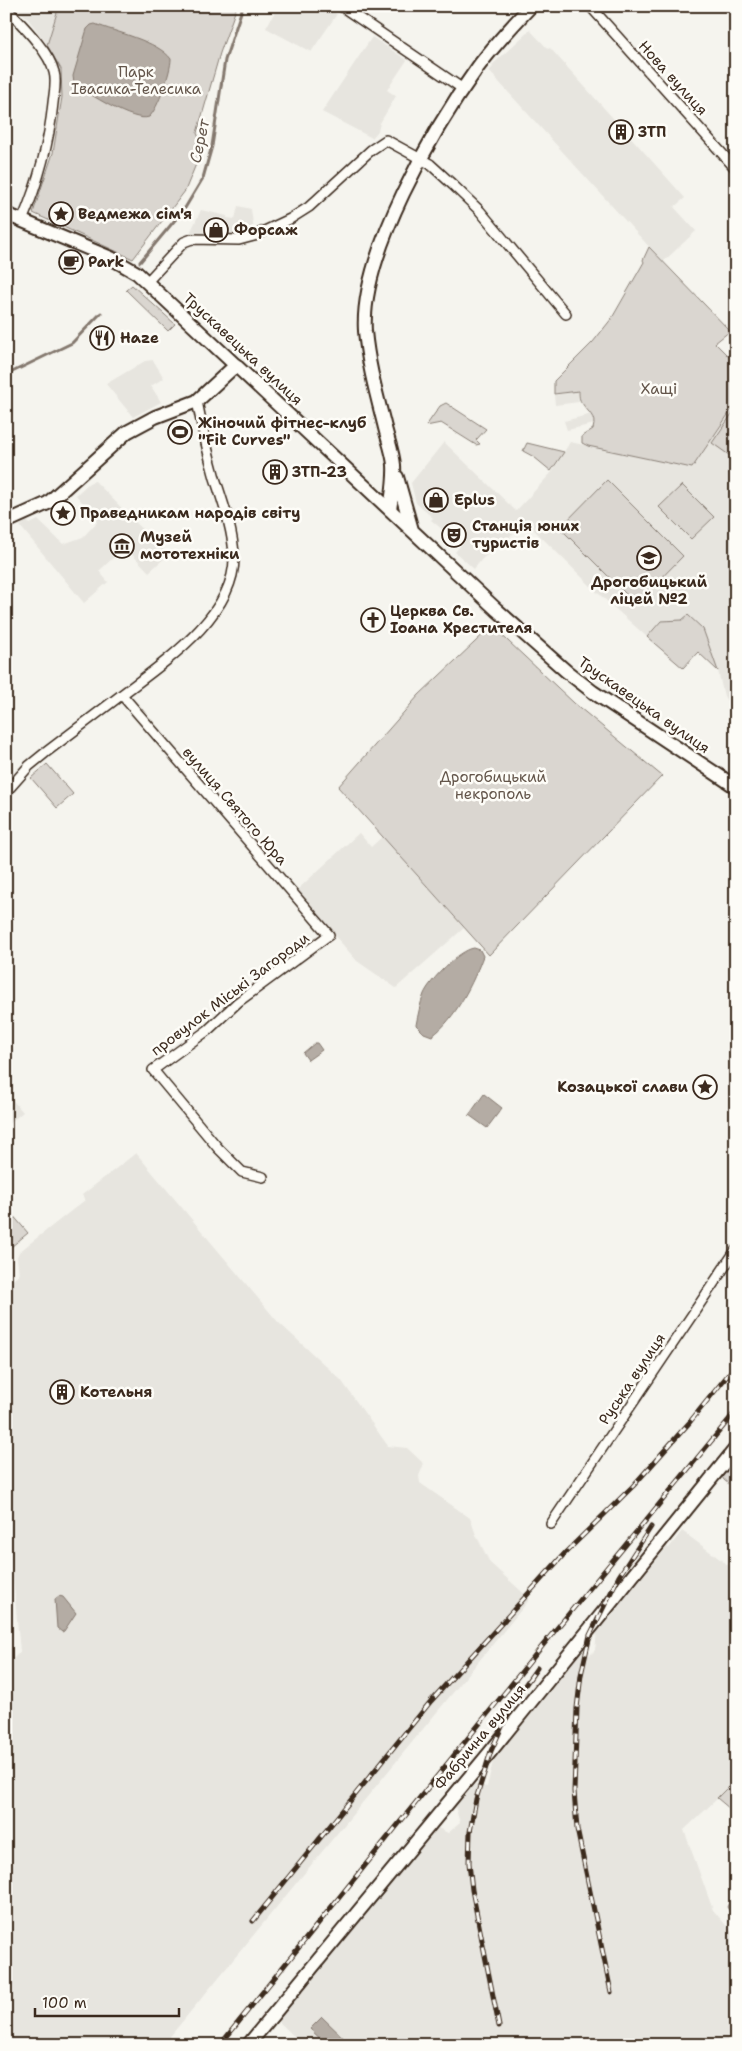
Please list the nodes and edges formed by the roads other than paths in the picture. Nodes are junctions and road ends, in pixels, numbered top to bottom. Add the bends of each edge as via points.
1 (342, 6) edge
2 (530, 6) edge
3 (590, 6) edge
4 (6, 8) edge
5 (463, 89) junction
6 (421, 159) junction
7 (736, 169) edge
8 (6, 214) edge
9 (22, 221) junction
10 (147, 282) junction
11 (566, 314) dead end
12 (236, 365) junction
13 (197, 401) junction
14 (394, 472) junction
15 (376, 497) junction
16 (390, 510) junction
17 (6, 522) edge
18 (412, 530) junction
19 (122, 695) junction
20 (736, 787) edge
21 (6, 792) edge
22 (329, 935) joint
23 (263, 1177) dead end
24 (736, 1250) edge
25 (736, 1448) edge
26 (551, 1524) dead end
27 (248, 2045) edge

1 - 5 street
2 - 5 street
3 - 7 street, Нова вулиця
4 - 9 street via 45,55 55,78 46,151
5 - 6 street
6 - 10 street via 386,140 310,207 290,219 239,240 192,239 184,242
6 - 11 street via 480,212
6 - 14 street via 384,240 371,276 366,305 365,331 371,370
8 - 9 street, Трускавецька вулиця
9 - 10 street, Трускавецька вулиця via 132,270
10 - 12 street, Трускавецька вулиця
12 - 13 street
12 - 15 street, Трускавецька вулиця
13 - 17 street via 127,432 48,504
13 - 19 street via 233,544 232,576 219,604 197,632
14 - 15 street
14 - 16 street
14 - 18 street
15 - 16 street, Трускавецька вулиця
16 - 18 street, Трускавецька вулиця
18 - 20 street, Трускавецька вулиця via 577,680
19 - 21 street via 29,766
19 - 22 street, вулиця Святого Юра
22 - 23 street, провулок Міські Загороди via 153,1070 242,1172
24 - 26 street, Руська вулиця
25 - 27 street, Фабрична вулиця

